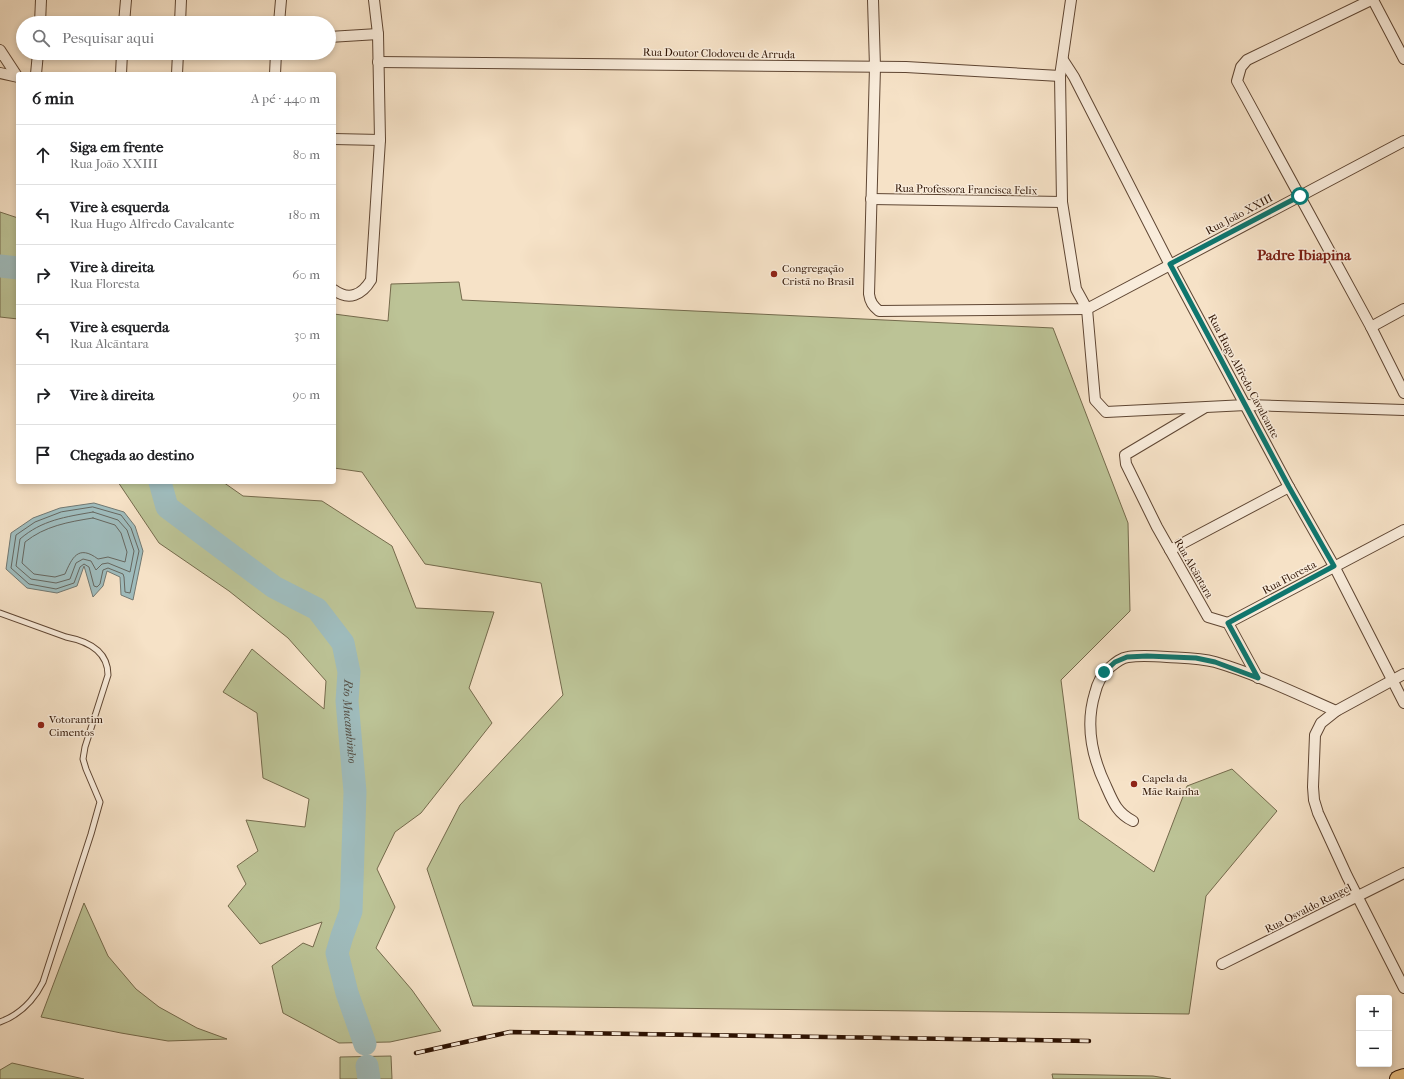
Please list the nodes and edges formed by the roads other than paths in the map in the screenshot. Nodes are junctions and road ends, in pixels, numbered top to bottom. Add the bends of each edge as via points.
1 (41, 0) edge
2 (126, 0) edge
3 (181, 0) edge
4 (282, 0) edge
5 (374, 0) edge
6 (873, 0) edge
7 (1071, 0) edge
8 (1372, 0) edge
9 (40, 16) edge
10 (125, 16) edge
11 (180, 16) edge
12 (280, 16) edge
13 (378, 34) junction
14 (336, 37) edge
15 (0, 50) edge
16 (1404, 59) edge
17 (37, 60) edge
18 (122, 60) edge
19 (178, 60) edge
20 (276, 60) edge
21 (1063, 60) junction
22 (378, 62) junction
23 (875, 67) junction
24 (36, 72) edge
25 (121, 72) edge
26 (177, 72) edge
27 (275, 72) edge
28 (0, 73) edge
29 (16, 74) edge
30 (1060, 76) junction
31 (16, 77) edge
32 (336, 139) edge
33 (380, 140) junction
34 (1404, 141) edge
35 (1300, 196) junction
36 (870, 199) junction
37 (1062, 202) junction
38 (1170, 264) junction
39 (336, 291) edge
40 (1087, 309) junction
41 (1404, 309) edge
42 (1371, 327) junction
43 (1404, 393) edge
44 (1246, 405) junction
45 (1207, 406) junction
46 (1404, 410) edge
47 (1289, 487) junction
48 (1404, 530) edge
49 (1170, 550) junction
50 (1334, 566) junction
51 (0, 613) edge
52 (1228, 623) junction
53 (1404, 674) edge
54 (1258, 678) junction
55 (1392, 680) junction
56 (1404, 703) edge
57 (1336, 711) junction
58 (1133, 821) dead end
59 (1404, 874) edge
60 (1357, 896) junction
61 (1222, 964) dead end
62 (1404, 988) edge
63 (0, 1022) edge
64 (1404, 1077) edge
65 (1398, 1079) edge

1 - 9 street
2 - 10 street
3 - 11 street
4 - 12 street
5 - 13 street
6 - 23 street
7 - 21 street
8 - 16 street
8 - 35 street via 1247,60 1241,67 1237,81
13 - 14 street
13 - 22 street
15 - 29 street
17 - 24 street
18 - 25 street
19 - 26 street
20 - 27 street
21 - 30 street
21 - 38 street, Rua Hugo Alfredo Cavalcante
22 - 23 street, Rua Doutor Clodoveu de Arruda
22 - 33 street
23 - 30 street, Rua Doutor Clodoveu de Arruda
23 - 36 street
28 - 31 street
30 - 37 street
32 - 33 street
33 - 39 street via 371,280 354,296 346,296
34 - 35 street, Rua João XXIII
35 - 38 street, Rua João XXIII
35 - 42 street
36 - 37 street, Rua Professora Francisca Felix
36 - 40 street via 868,294 879,311
37 - 40 street via 1076,289
38 - 40 street, Rua João XXIII
38 - 44 street, Rua Hugo Alfredo Cavalcante
40 - 45 street via 1095,400 1106,412
41 - 42 street
42 - 43 street
44 - 45 street
44 - 46 street
44 - 47 street, Rua Hugo Alfredo Cavalcante
45 - 49 street, Rua Alcãntara via 1125,455 1126,464
47 - 49 street
47 - 50 street, Rua Hugo Alfredo Cavalcante
48 - 50 street, Rua Floresta
49 - 52 street, Rua Alcãntara via 1208,617
50 - 52 street, Rua Floresta
50 - 55 street, Rua Hugo Alfredo Cavalcante
51 - 63 lane via 77,639 98,650 108,666 108,675 83,759 100,802 91,834 43,982 28,1004
52 - 54 street
53 - 55 street
54 - 57 street
54 - 58 street via 1196,658 1147,656 1127,657 1115,662 1104,672 1093,700 1091,743 1099,772 1115,807 1123,816
55 - 56 street, Rua Hugo Alfredo Cavalcante
55 - 57 street
57 - 60 street via 1321,723 1315,735 1314,800
59 - 60 street, Rua Osvaldo Rangel
60 - 61 street, Rua Osvaldo Rangel
60 - 62 street
64 - 65 main road

